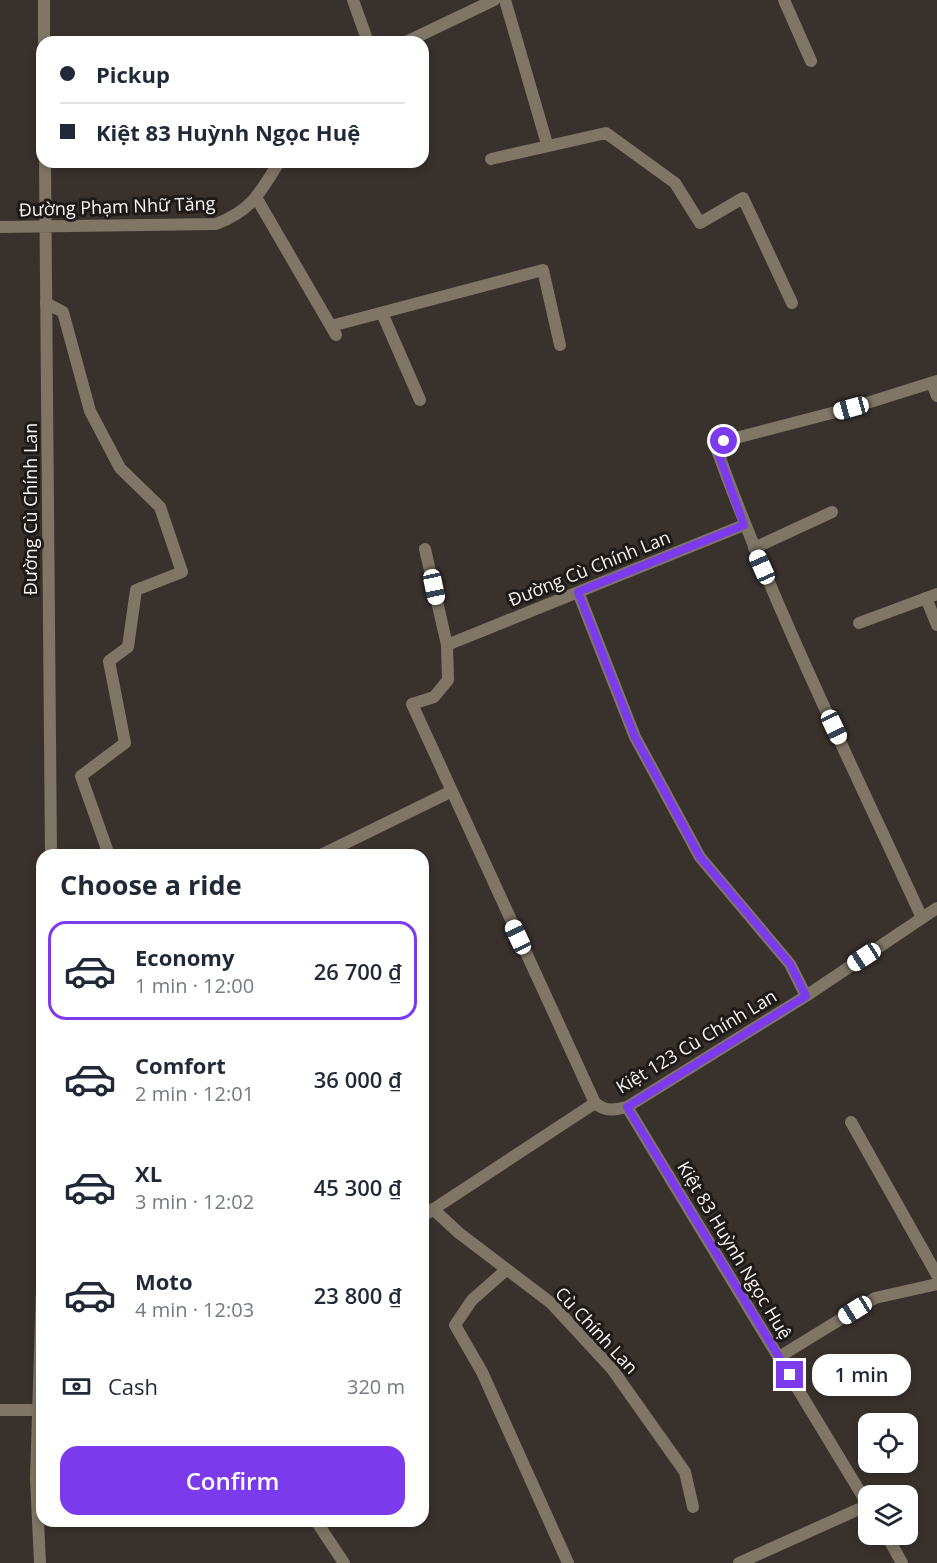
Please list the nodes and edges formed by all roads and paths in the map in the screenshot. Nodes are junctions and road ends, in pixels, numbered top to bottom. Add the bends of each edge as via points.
1 (44, 0) edge
2 (353, 0) edge
3 (495, 0) edge
4 (505, 0) edge
5 (784, 0) edge
6 (44, 36) edge
7 (366, 36) edge
8 (419, 36) edge
9 (811, 61) dead end
10 (547, 144) junction
11 (491, 159) dead end
12 (45, 168) edge
13 (275, 168) edge
14 (257, 199) junction
15 (0, 227) edge
16 (45, 228) junction
17 (46, 303) junction
18 (792, 303) dead end
19 (382, 313) junction
20 (560, 345) dead end
21 (935, 382) edge
22 (937, 396) edge
23 (420, 400) dead end
24 (832, 512) dead end
25 (744, 525) junction
26 (754, 548) junction
27 (425, 549) dead end
28 (578, 592) junction
29 (931, 596) edge
30 (859, 623) dead end
31 (937, 625) edge
32 (447, 645) junction
33 (452, 791) junction
34 (51, 849) edge
35 (107, 849) edge
36 (333, 849) edge
37 (937, 908) edge
38 (922, 918) junction
39 (806, 996) junction
40 (595, 1103) junction
41 (627, 1107) junction
42 (851, 1122) dead end
43 (429, 1212) edge
44 (429, 1214) edge
45 (506, 1270) junction
46 (937, 1275) edge
47 (937, 1284) edge
48 (779, 1357) junction
49 (0, 1410) edge
50 (36, 1410) edge
51 (858, 1488) edge
52 (693, 1507) dead end
53 (858, 1509) edge
54 (40, 1527) edge
55 (320, 1527) edge
56 (892, 1545) edge
57 (40, 1563) edge
58 (344, 1563) edge
59 (568, 1563) edge
60 (739, 1563) edge
61 (902, 1563) edge

1 - 6 street
2 - 7 street
3 - 8 street
4 - 10 street
5 - 9 street
10 - 11 street
10 - 18 street via 606,133 675,183 700,223 743,198
12 - 16 street, Đường Cù Chính Lan
13 - 14 street, Đường Phạm Nhữ Tăng
14 - 16 street, Đường Phạm Nhữ Tăng via 216,224
14 - 19 street via 333,331
15 - 16 street, Đường Phạm Nhữ Tăng
16 - 17 street, Đường Cù Chính Lan
17 - 34 street, Đường Cù Chính Lan
17 - 35 street via 63,312 90,411 120,468 160,507 182,572 136,590 128,647 109,662 125,743 81,776
19 - 20 street via 543,270
19 - 23 street
21 - 22 street
21 - 25 street via 719,443 717,450
24 - 26 street
25 - 26 street
25 - 28 street, Đường Cù Chính Lan
26 - 38 street
27 - 32 street
28 - 32 street, Đường Cù Chính Lan
28 - 39 street, Kiệt 123 Cù Chính Lan via 635,737 700,857 790,964
29 - 30 street
29 - 31 street
32 - 33 street via 448,680 434,697 412,704
33 - 36 street
33 - 40 street
37 - 38 street, Kiệt 123 Cù Chính Lan
38 - 39 street, Kiệt 123 Cù Chính Lan
39 - 41 street, Kiệt 123 Cù Chính Lan
40 - 41 street, Kiệt 123 Cù Chính Lan via 610,1111
40 - 43 street
41 - 48 street, Kiệt 83 Huỳnh Ngọc Huệ
42 - 46 street
44 - 45 street, Cù Chính Lan
45 - 52 street, Cù Chính Lan via 551,1303 612,1369 685,1472
45 - 59 street via 472,1300 455,1325 482,1372
47 - 48 street via 874,1298
48 - 51 street, Kiệt 83 Huỳnh Ngọc Huệ
49 - 50 street
53 - 60 street
54 - 57 street
55 - 58 street
56 - 61 street

